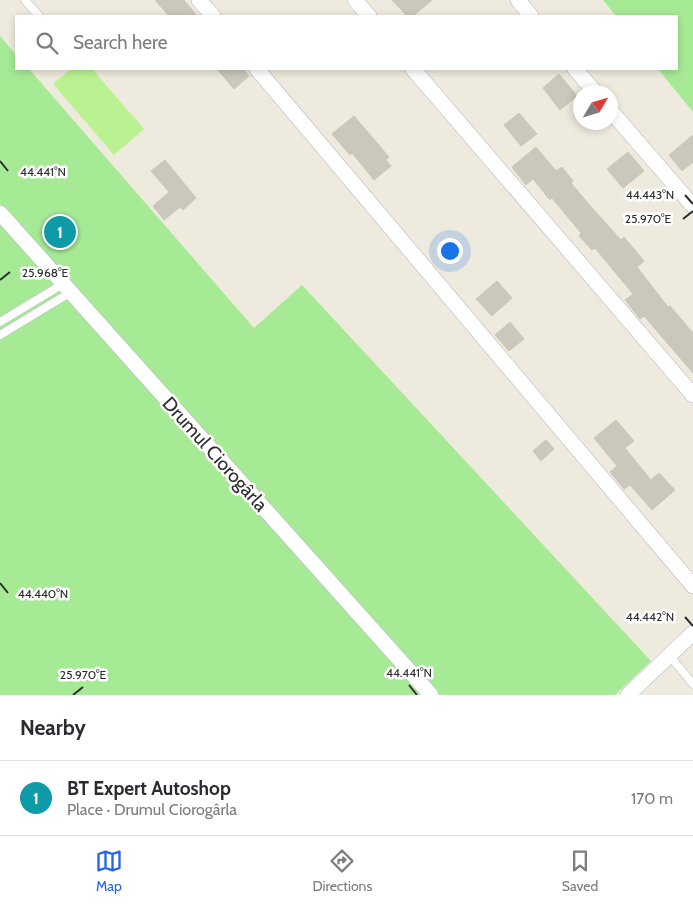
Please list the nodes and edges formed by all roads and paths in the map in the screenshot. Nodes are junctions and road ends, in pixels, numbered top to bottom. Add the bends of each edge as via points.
1 (25, 0) edge
2 (199, 0) edge
3 (355, 0) edge
4 (518, 0) edge
5 (38, 15) edge
6 (212, 15) edge
7 (368, 15) edge
8 (530, 15) edge
9 (258, 70) edge
10 (414, 70) edge
11 (576, 70) edge
12 (589, 85) edge
13 (618, 119) edge
14 (693, 206) edge
15 (0, 213) edge
16 (67, 288) junction
17 (0, 322) edge
18 (0, 335) edge
19 (693, 395) edge
20 (693, 586) edge
21 (693, 633) edge
22 (669, 655) junction
23 (693, 684) edge
24 (431, 695) edge
25 (628, 695) edge

1 - 5 lane
2 - 6 street
3 - 7 street
4 - 8 street
9 - 20 street
10 - 19 street
11 - 12 street
13 - 14 street
15 - 16 street, Drumul Ciorogârla
16 - 17 lane
16 - 18 lane
16 - 24 street, Drumul Ciorogârla
21 - 22 street
22 - 23 lane
22 - 25 street

